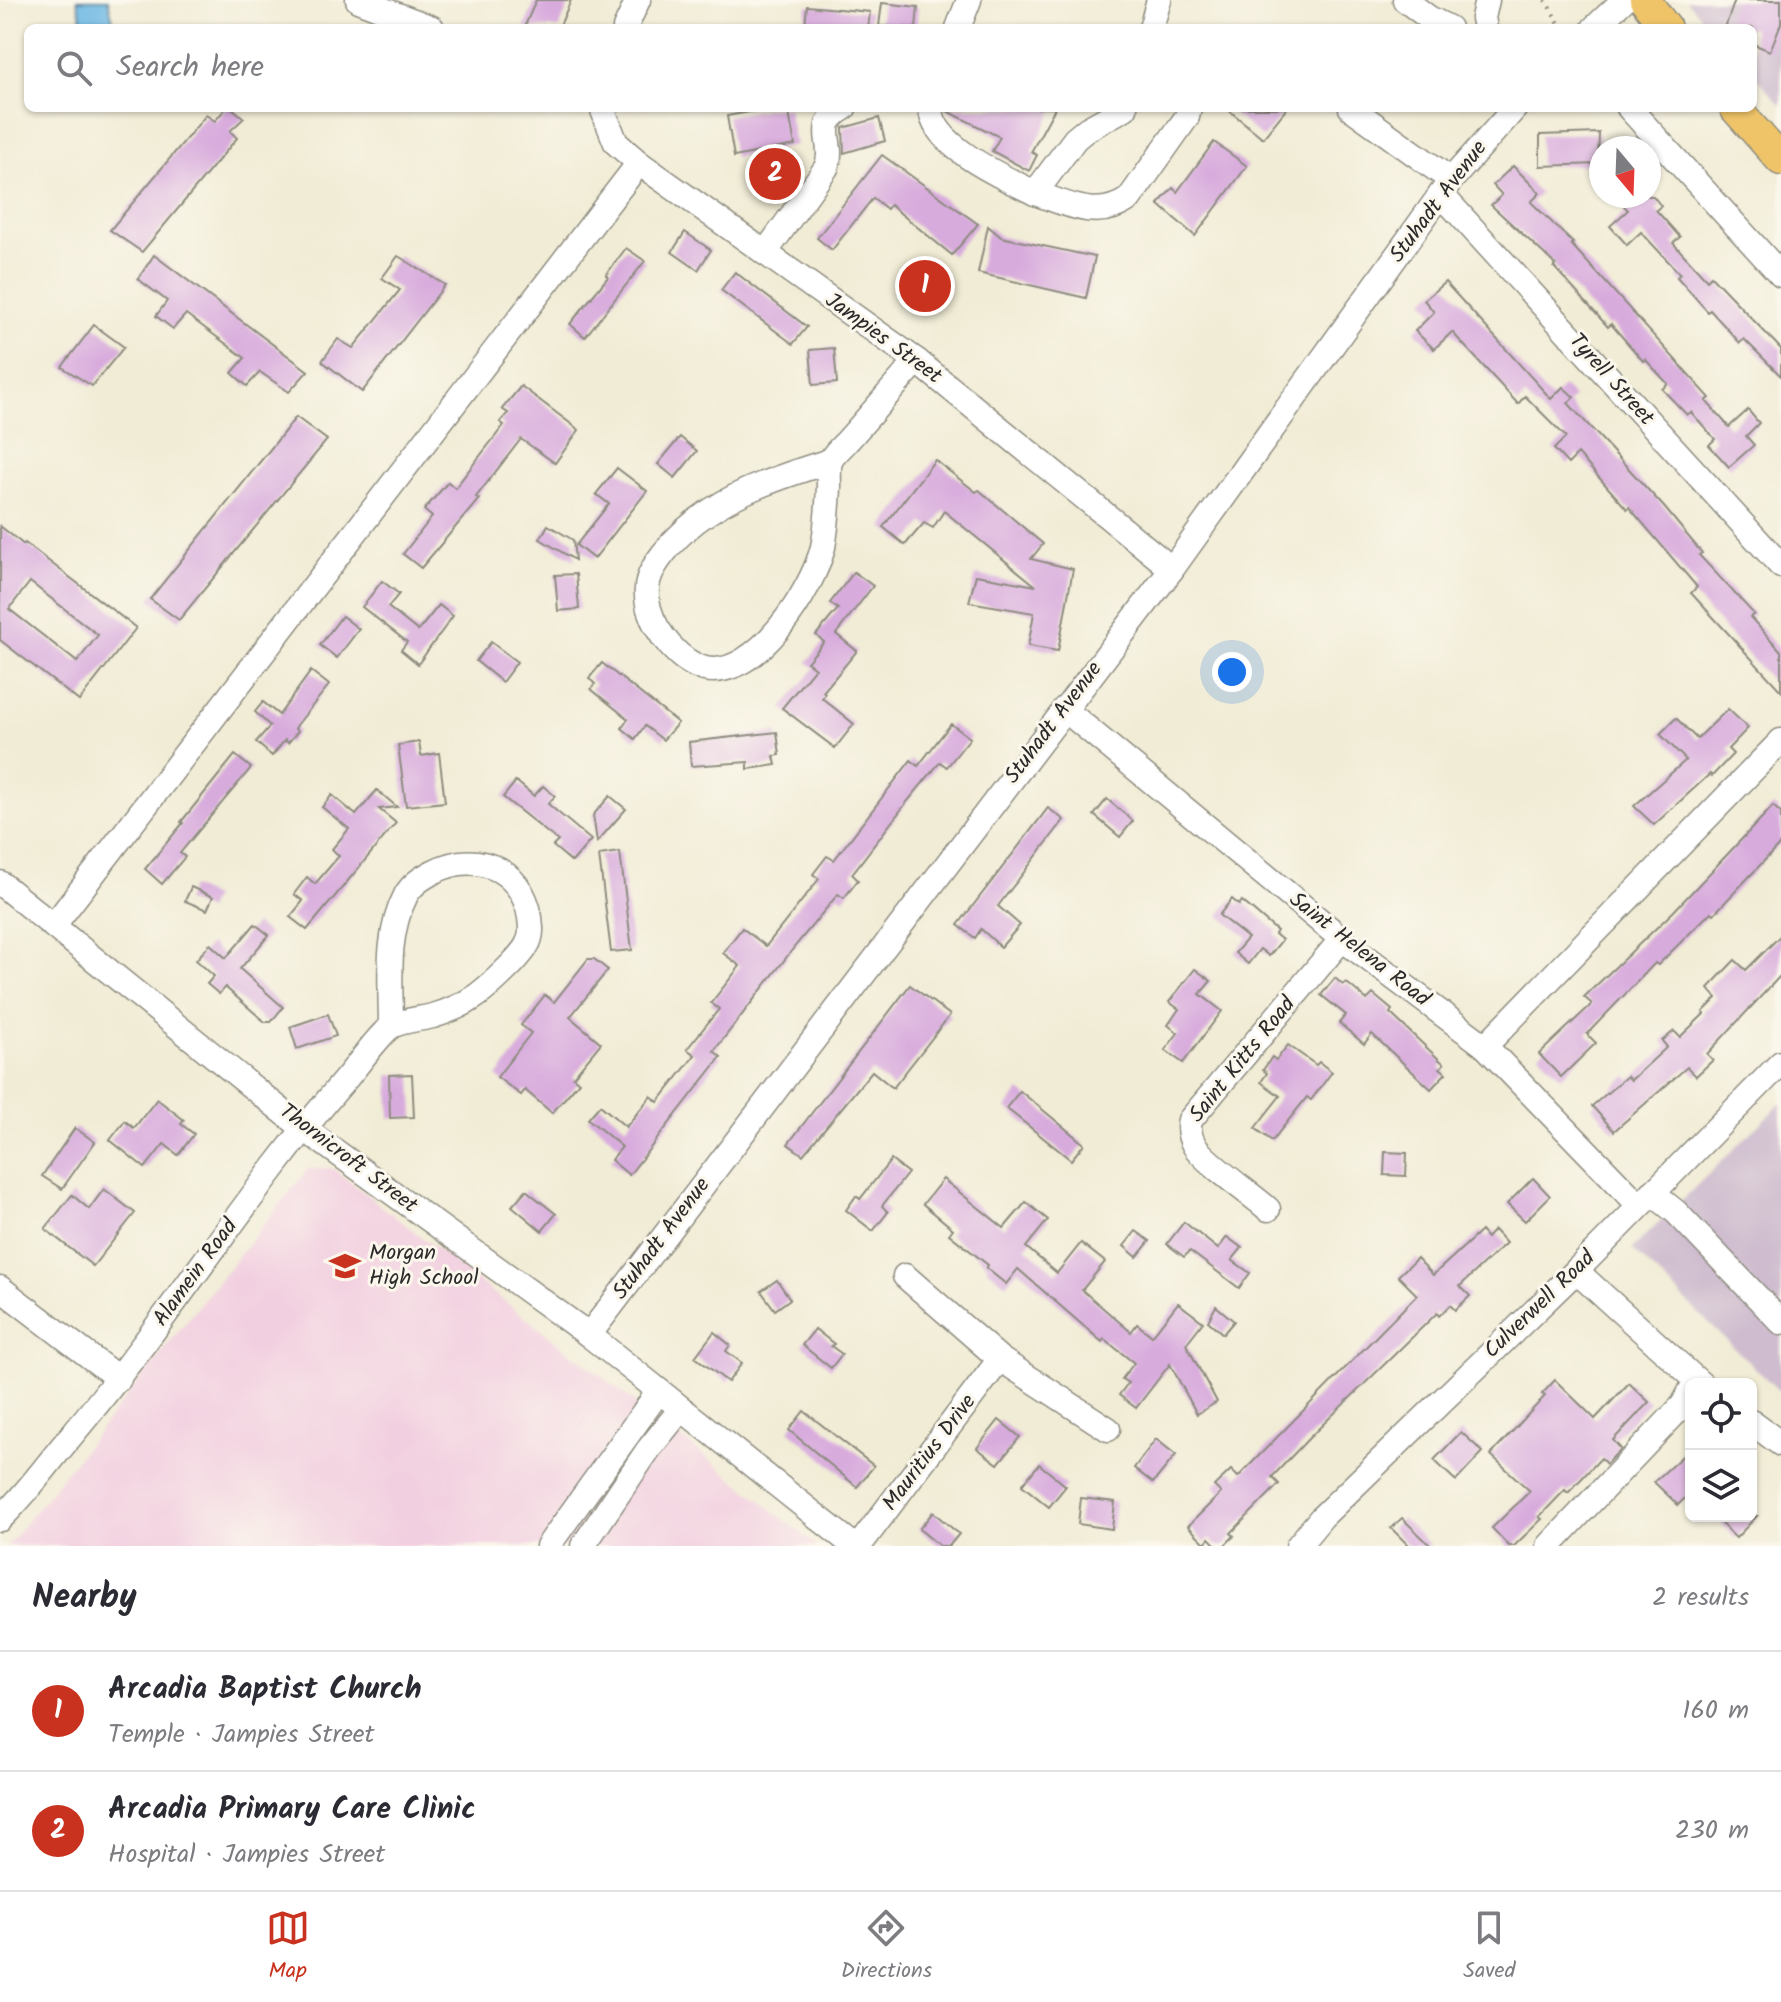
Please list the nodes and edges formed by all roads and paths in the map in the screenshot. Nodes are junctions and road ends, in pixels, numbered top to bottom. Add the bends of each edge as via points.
1 (358, 0) edge
2 (638, 0) edge
3 (969, 0) edge
4 (1159, 0) edge
5 (1405, 0) edge
6 (1487, 0) edge
7 (1545, 0) edge
8 (1624, 0) edge
9 (1645, 0) edge
10 (421, 24) edge
11 (627, 24) edge
12 (960, 24) edge
13 (1152, 24) edge
14 (1441, 24) edge
15 (1484, 24) edge
16 (1560, 24) edge
17 (1598, 24) edge
18 (1663, 24) edge
19 (604, 112) edge
20 (838, 112) edge
21 (932, 112) edge
22 (1118, 112) edge
23 (1188, 112) edge
24 (1356, 112) edge
25 (1512, 112) edge
26 (1633, 112) edge
27 (1739, 112) edge
28 (1781, 160) edge
29 (639, 163) junction
30 (1446, 187) junction
31 (1035, 193) junction
32 (765, 253) junction
33 (1781, 275) edge
34 (917, 361) junction
35 (830, 461) junction
36 (1781, 566) edge
37 (1172, 569) junction
38 (1064, 709) junction
39 (1781, 741) edge
40 (0, 883) edge
41 (54, 925) junction
42 (1342, 939) junction
43 (391, 1026) junction
44 (1485, 1046) junction
45 (1781, 1063) edge
46 (303, 1128) junction
47 (1646, 1199) junction
48 (1268, 1209) dead end
49 (1576, 1271) junction
50 (905, 1276) dead end
51 (0, 1288) edge
52 (1781, 1322) edge
53 (589, 1335) junction
54 (1000, 1359) junction
55 (1688, 1378) edge
56 (119, 1379) junction
57 (659, 1391) junction
58 (1685, 1402) edge
59 (681, 1409) junction
60 (1757, 1426) edge
61 (1108, 1429) dead end
62 (1781, 1444) edge
63 (0, 1519) edge
64 (548, 1546) edge
65 (583, 1546) edge
66 (856, 1546) edge
67 (1298, 1546) edge
68 (1549, 1546) edge

1 - 10 street
2 - 11 street
3 - 12 street
4 - 13 street
5 - 14 street
6 - 15 street
7 - 16 path
8 - 17 street
9 - 18 main road
19 - 29 street, Jampies Street via 616,143
20 - 32 street via 825,129 830,160 826,168
21 - 31 street via 948,142
22 - 31 street via 1075,139
23 - 31 street via 1129,199 1116,208 1085,210
24 - 30 street, Tyrell Street
25 - 30 street, Stuhadt Avenue
26 - 33 street
27 - 28 main road
29 - 32 street, Jampies Street
29 - 41 street
30 - 36 street, Tyrell Street
30 - 37 street, Stuhadt Avenue
32 - 34 street, Jampies Street
34 - 35 street
34 - 37 street, Jampies Street
35 - 35 street via 828,520 808,587 765,645 742,662 721,670 690,664 652,619 646,583 651,569 693,521 771,480
37 - 38 street, Stuhadt Avenue
38 - 42 street, Saint Helena Road
38 - 53 street, Stuhadt Avenue
39 - 44 street
40 - 41 street, Thornicroft Street
41 - 46 street, Thornicroft Street
42 - 44 street, Saint Helena Road
42 - 48 street, Saint Kitts Road via 1190,1120 1190,1137 1199,1151
43 - 43 street via 394,925 406,894 419,879 448,864 473,861 508,877 529,910 530,939 524,951 466,1005
43 - 46 street, Alamein Road
44 - 47 street, Saint Helena Road
45 - 47 street, Culverwell Road
46 - 53 street, Thornicroft Street
46 - 56 street, Alamein Road
47 - 49 street, Culverwell Road
47 - 52 street, Saint Helena Road via 1676,1212
49 - 55 street
49 - 67 street, Culverwell Road
50 - 54 street
51 - 56 street
53 - 57 street, Thornicroft Street
54 - 61 street
54 - 66 street, Mauritius Drive
56 - 63 street, Alamein Road
57 - 59 street, Thornicroft Street
57 - 64 street
58 - 68 street
59 - 65 street
59 - 66 street, Thornicroft Street
60 - 62 street

